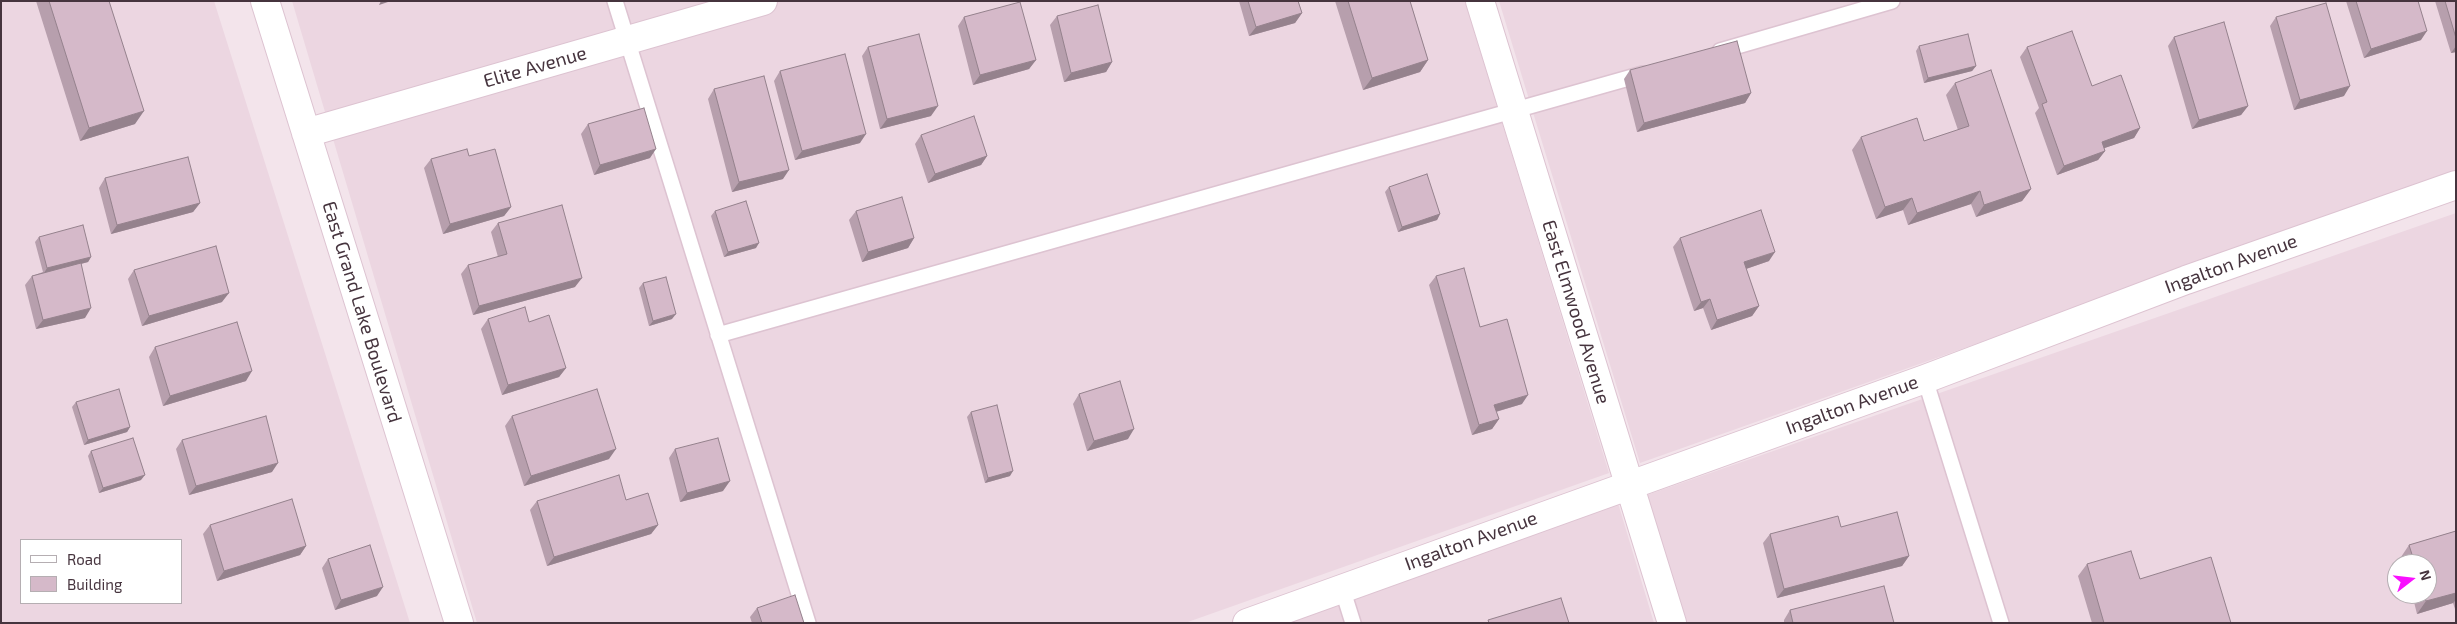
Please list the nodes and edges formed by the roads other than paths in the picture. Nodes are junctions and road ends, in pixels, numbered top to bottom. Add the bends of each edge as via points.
1 (266, 1) edge
2 (615, 1) edge
3 (763, 1) edge
4 (1480, 1) edge
5 (1892, 1) edge
6 (626, 41) junction
7 (1703, 56) edge
8 (1656, 70) edge
9 (1514, 112) junction
10 (306, 133) junction
11 (2456, 185) edge
12 (718, 335) junction
13 (1925, 379) junction
14 (1630, 484) junction
15 (1342, 588) junction
16 (458, 623) edge
17 (808, 623) edge
18 (1247, 623) edge
19 (1353, 623) edge
20 (1672, 623) edge
21 (2001, 623) edge

1 - 10 street, East Grand Lake Boulevard
2 - 6 lane
3 - 6 street, Elite Avenue
4 - 9 street, East Elmwood Avenue
5 - 7 lane
6 - 10 street, Elite Avenue
6 - 12 lane
8 - 9 lane
9 - 12 lane
9 - 14 street, East Elmwood Avenue
10 - 16 street, East Grand Lake Boulevard
11 - 13 street, Ingalton Avenue via 2186,280
12 - 17 lane
13 - 14 street, Ingalton Avenue
13 - 21 lane
14 - 15 street, Ingalton Avenue
14 - 20 street, East Elmwood Avenue
15 - 18 street, Ingalton Avenue
15 - 19 lane

